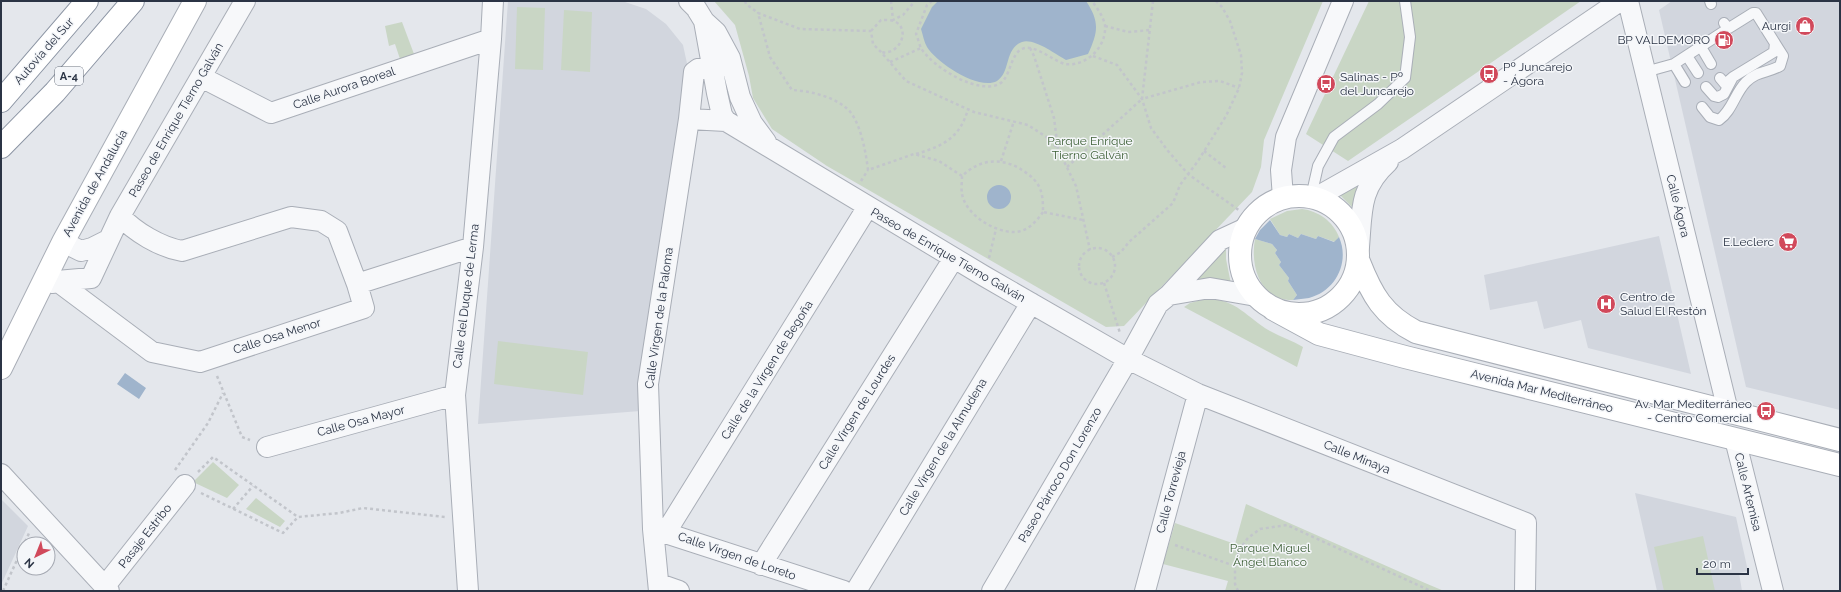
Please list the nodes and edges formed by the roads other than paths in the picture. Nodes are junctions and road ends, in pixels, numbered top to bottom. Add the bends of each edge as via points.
1 (87, 1) edge
2 (133, 1) edge
3 (195, 1) edge
4 (245, 1) edge
5 (493, 1) edge
6 (689, 1) edge
7 (1343, 1) edge
8 (1404, 1) edge
9 (1620, 1) edge
10 (1628, 1) edge
11 (491, 39) junction
12 (1776, 43) junction
13 (1701, 47) junction
14 (1687, 56) junction
15 (1674, 64) junction
16 (1711, 64) dead end
17 (722, 66) junction
18 (1645, 72) junction
19 (1698, 73) dead end
20 (201, 77) junction
21 (1734, 77) junction
22 (1720, 78) dead end
23 (1685, 82) dead end
24 (1706, 87) dead end
25 (1, 101) edge
26 (1702, 107) dead end
27 (689, 119) junction
28 (726, 121) junction
29 (1, 147) edge
30 (770, 147) junction
31 (1402, 149) junction
32 (1313, 197) junction
33 (1283, 198) junction
34 (867, 208) junction
35 (120, 216) junction
36 (1249, 224) junction
37 (108, 240) junction
38 (63, 242) junction
39 (473, 247) junction
40 (1359, 254) junction
41 (954, 258) junction
42 (91, 278) junction
43 (357, 284) junction
44 (48, 285) junction
45 (1170, 295) junction
46 (1256, 296) junction
47 (86, 303) junction
48 (1031, 303) junction
49 (1273, 309) junction
50 (1128, 359) junction
51 (1, 368) edge
52 (1198, 394) junction
53 (455, 395) junction
54 (1728, 412) junction
55 (1735, 439) junction
56 (1840, 440) edge
57 (268, 446) road end
58 (1840, 465) edge
59 (2, 479) edge
60 (185, 485) road end
61 (659, 531) junction
62 (761, 565) junction
63 (659, 588) edge
64 (107, 589) edge
65 (468, 591) edge
66 (679, 591) edge
67 (844, 591) edge
68 (856, 591) edge
69 (992, 591) edge
70 (1146, 591) edge
71 (1525, 591) edge
72 (1773, 591) edge

1 - 25 main road, Autovía del Sur
2 - 29 main road, A-4 via 55,92
3 - 38 main road, Avenida de Andalucía
4 - 20 street, Paseo de Enrique Tierno Galván
5 - 11 street, Calle del Duque de Lerma
6 - 17 street, Paseo de Enrique Tierno Galván via 716,32 730,58
7 - 33 street via 1286,137 1281,170
8 - 32 lane via 1410,37 1405,78 1378,104 1334,137 1318,166
9 - 31 street
10 - 18 street, Calle Ágora
11 - 20 street, Calle Aurora Boreal via 271,113
11 - 39 street, Calle del Duque de Lerma
12 - 13 lane via 1756,13 1753,13 1729,28 1725,25 1726,30
12 - 21 lane via 1774,52
12 - 26 lane via 1783,56 1780,66 1753,75 1745,83 1724,117 1719,120 1713,119
13 - 14 lane
13 - 16 lane
14 - 15 lane
14 - 19 lane
15 - 18 lane
15 - 23 lane
17 - 27 street, Calle Virgen de la Paloma via 698,69 694,72
17 - 28 street, Paseo de Enrique Tierno Galván via 717,93
17 - 30 street, Paseo de Enrique Tierno Galván via 752,123
18 - 54 street, Calle Ágora
20 - 35 street, Paseo de Enrique Tierno Galván
21 - 22 lane via 1725,84
21 - 24 lane via 1728,89 1718,97
27 - 28 street
27 - 61 street, Calle Virgen de la Paloma via 648,384
28 - 30 street, Paseo de Enrique Tierno Galván
30 - 34 street, Paseo de Enrique Tierno Galván
31 - 32 street
31 - 40 street via 1375,174 1363,200
32 - 33 main road
32 - 40 main road via 1328,203 1343,214 1353,230
33 - 36 main road via 1265,206
34 - 41 street, Paseo de Enrique Tierno Galván
34 - 61 street, Calle de la Virgen de Begoña
35 - 37 street, Paseo de Enrique Tierno Galván
35 - 43 street via 131,228 182,251 291,217 321,222 337,232
36 - 45 street, Paseo Párroco Don Lorenzo via 1220,240
36 - 46 main road via 1240,245 1240,264 1246,281
37 - 38 street via 81,250
37 - 42 street, Paseo de Enrique Tierno Galván
38 - 44 main road, Avenida de Andalucía
39 - 43 street
39 - 53 street, Calle del Duque de Lerma
40 - 49 main road via 1354,280 1343,296 1329,308 1310,314 1291,315
40 - 54 main road via 1369,288 1388,314 1416,332
41 - 48 street, Paseo de Enrique Tierno Galván
41 - 62 street, Calle Virgen de Lourdes
42 - 44 street
42 - 47 street
43 - 47 street, Calle Osa Menor via 364,308 200,362 152,352
44 - 47 street
44 - 51 main road, Avenida de Andalucía
45 - 46 street via 1210,288
45 - 50 street, Paseo Párroco Don Lorenzo via 1158,304
46 - 49 main road
48 - 50 street, Paseo de Enrique Tierno Galván
48 - 68 street, Calle Virgen de la Almudena
49 - 55 main road, Avenida Mar Mediterráneo via 1319,334
50 - 52 street, Calle Minaya
50 - 69 street, Paseo Párroco Don Lorenzo
52 - 70 street, Calle Torrevieja
52 - 71 street, Calle Minaya via 1526,523
53 - 57 street, Calle Osa Mayor
53 - 65 street, Calle del Duque de Lerma
54 - 56 main road
55 - 58 main road, Avenida Mar Mediterráneo
55 - 72 street, Calle Artemisa
59 - 64 street via 38,513
60 - 64 street, Pasaje Estribo
61 - 62 street, Calle Virgen de Loreto
61 - 63 street, Calle Virgen de la Paloma
62 - 67 street, Calle Virgen de Loreto
63 - 66 street

